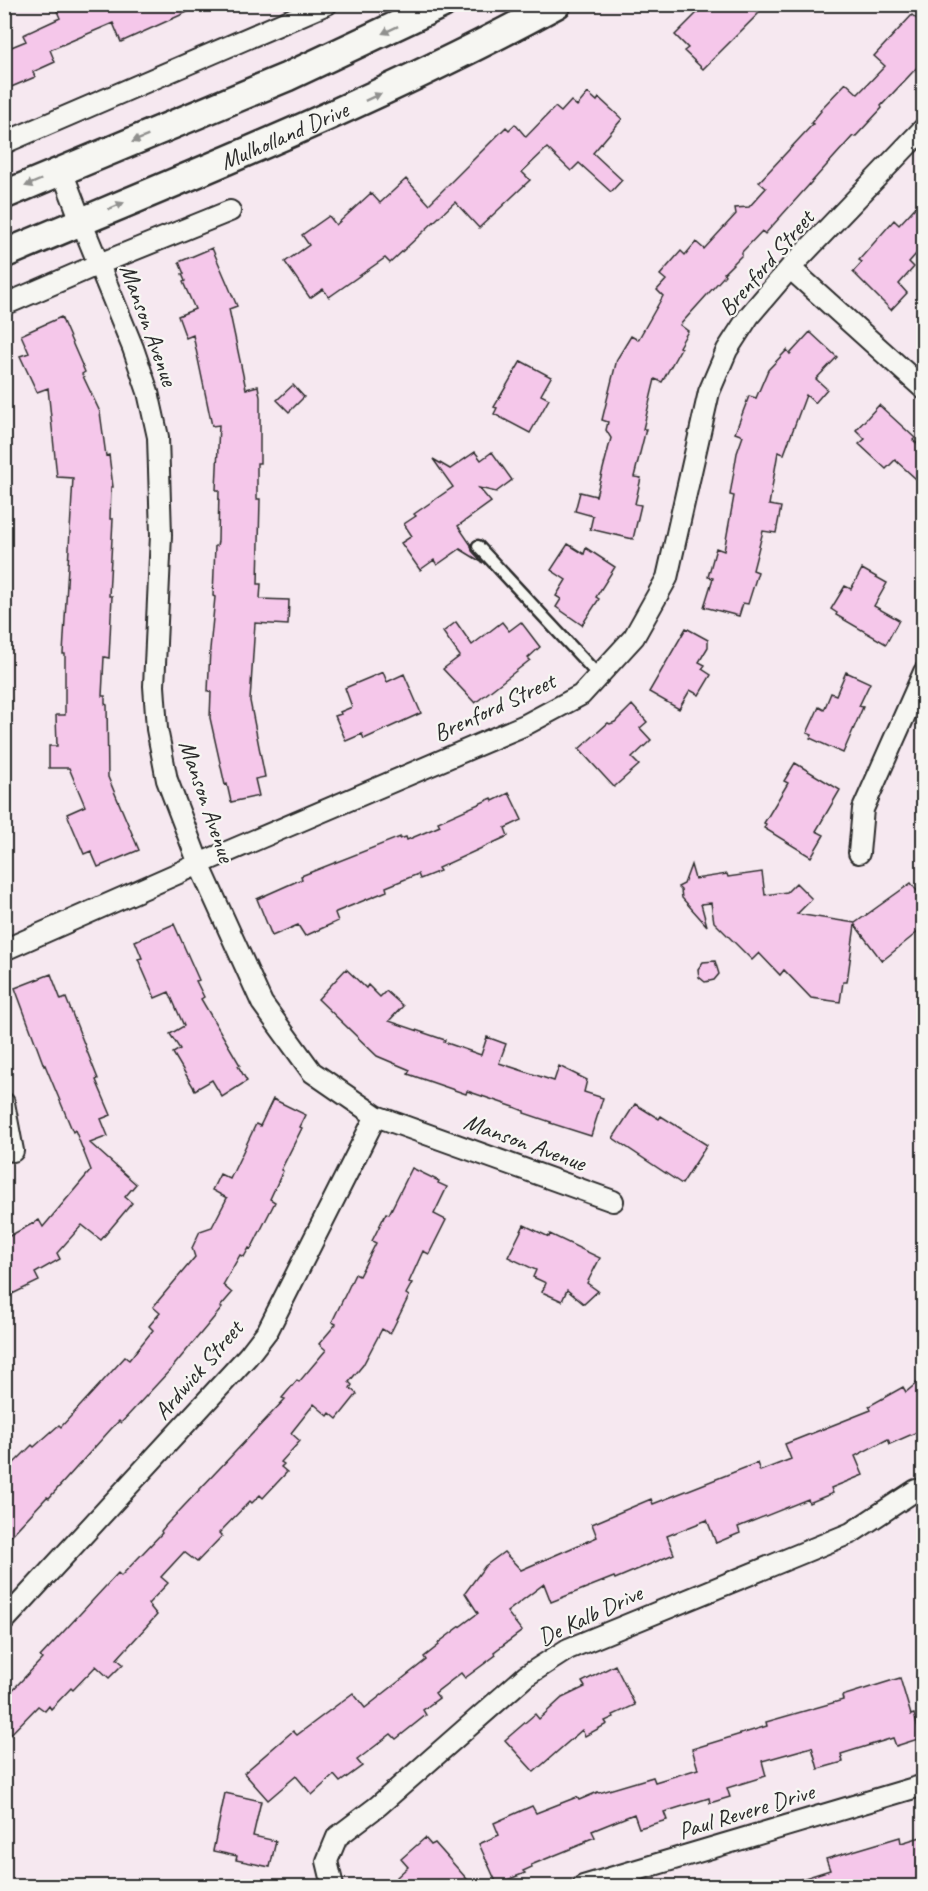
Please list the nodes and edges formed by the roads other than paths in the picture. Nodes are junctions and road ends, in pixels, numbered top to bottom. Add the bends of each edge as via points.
1 (327, 4) edge
2 (442, 4) edge
3 (557, 4) edge
4 (924, 128) edge
5 (4, 142) edge
6 (62, 171) junction
7 (4, 195) edge
8 (230, 211) dead end
9 (81, 221) junction
10 (4, 254) edge
11 (99, 264) junction
12 (790, 268) junction
13 (4, 305) edge
14 (924, 389) edge
15 (478, 546) dead end
16 (924, 672) edge
17 (598, 675) junction
18 (859, 853) dead end
19 (199, 864) junction
20 (4, 950) edge
21 (4, 1103) edge
22 (376, 1116) junction
23 (13, 1152) dead end
24 (613, 1201) dead end
25 (920, 1487) edge
26 (4, 1621) edge
27 (924, 1785) edge
28 (333, 1887) edge
29 (583, 1887) edge

1 - 5 street
2 -> 6 main road via 348,50
9 -> 3 main road, Mulholland Drive via 368,99
4 - 12 street, Brenford Street
6 -> 7 main road
6 - 9 street, Manson Avenue
8 - 11 street
9 - 10 main road, Mulholland Drive
9 - 11 street, Manson Avenue
11 - 13 street
11 - 19 street, Manson Avenue via 137,359 158,437 161,535 154,686 157,729 167,780
12 - 14 street
12 - 17 street, Brenford Street via 749,316 727,350 709,392 667,578 634,637
15 - 17 lane
16 - 18 street via 863,809
17 - 19 street, Brenford Street via 580,695 525,725
19 - 20 street, Brenford Street
19 - 22 street, Manson Avenue via 262,1003 312,1072
21 - 23 street
22 - 24 street, Manson Avenue
22 - 26 street, Ardwick Street via 268,1330
25 - 28 street, De Kalb Drive via 851,1533 568,1649 526,1676 337,1837 327,1861
27 - 29 street, Paul Revere Drive

